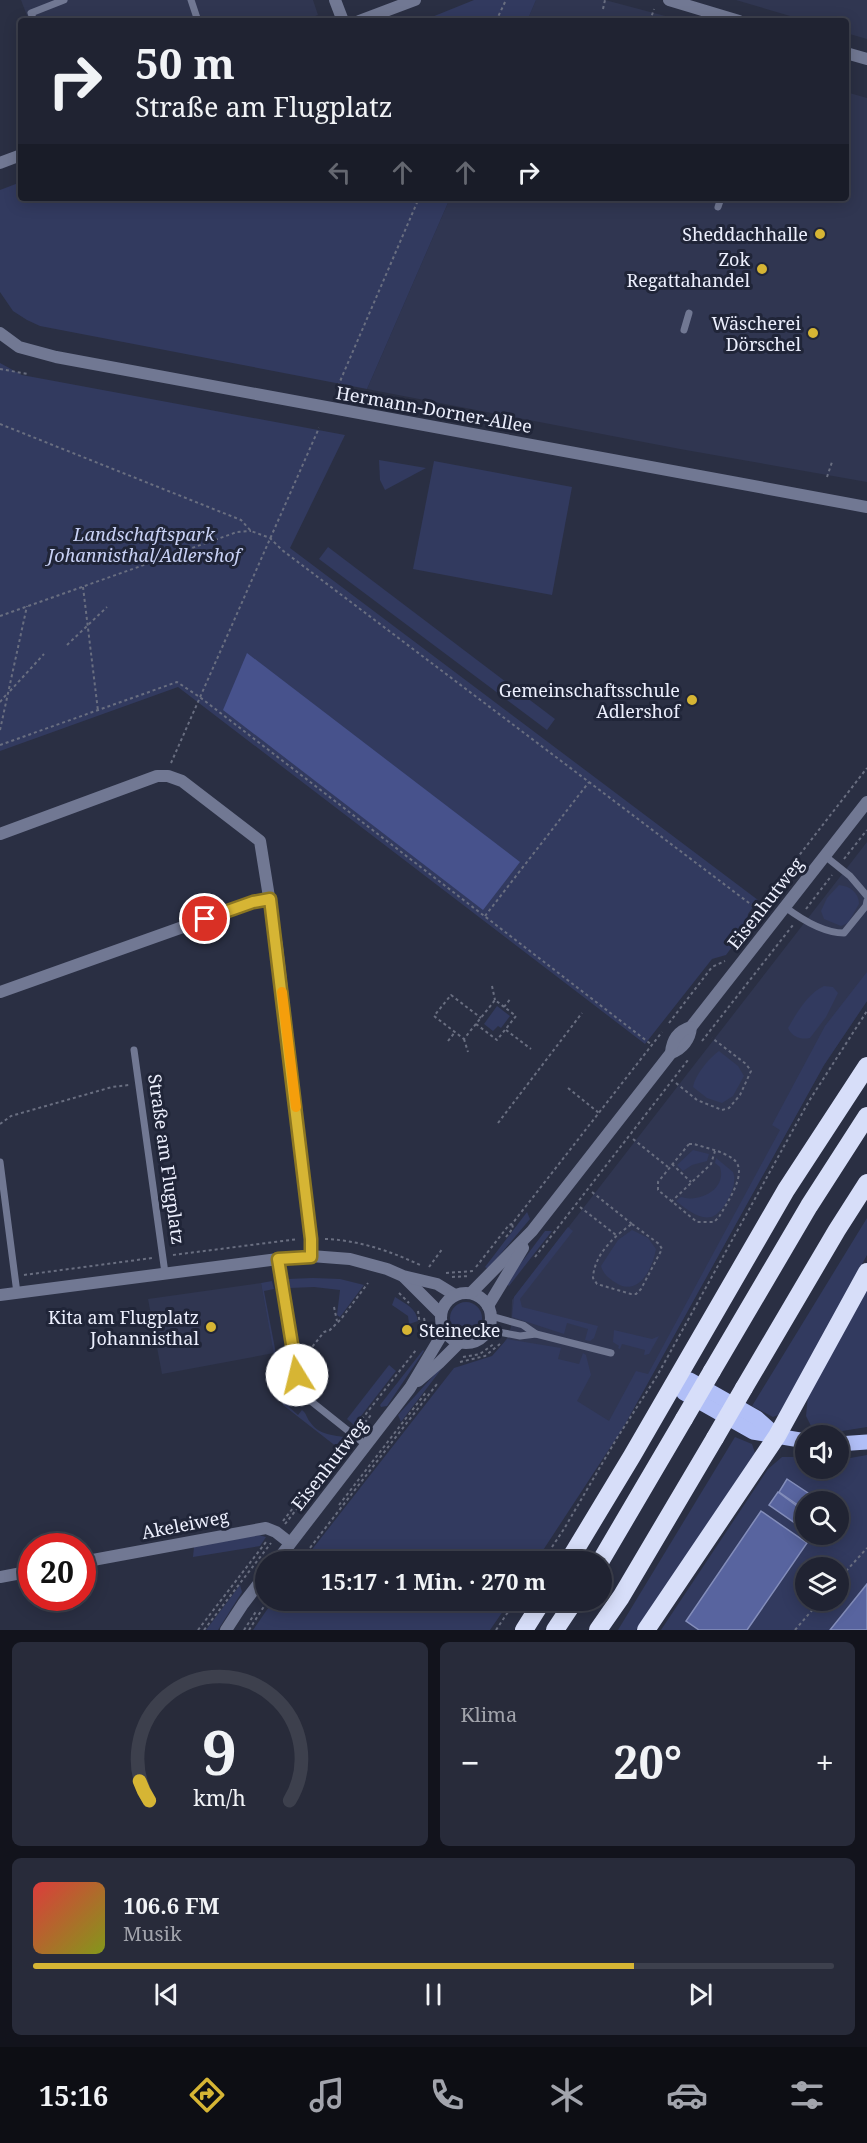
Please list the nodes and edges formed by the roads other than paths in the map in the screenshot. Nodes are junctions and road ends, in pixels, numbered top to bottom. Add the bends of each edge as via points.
1 (64, 0) edge
2 (191, 0) edge
3 (335, 0) edge
4 (415, 0) edge
5 (669, 0) edge
6 (33, 18) edge
7 (197, 18) edge
8 (342, 18) edge
9 (367, 18) edge
10 (729, 18) edge
11 (849, 54) edge
12 (867, 59) edge
13 (18, 156) edge
14 (0, 163) edge
15 (720, 201) edge
16 (718, 207) dead end
17 (688, 313) dead end
18 (684, 330) dead end
19 (0, 333) edge
20 (867, 507) edge
21 (867, 801) edge
22 (0, 834) edge
23 (825, 856) junction
24 (867, 896) edge
25 (270, 899) junction
26 (867, 901) edge
27 (785, 907) junction
28 (0, 992) edge
29 (134, 1050) dead end
30 (867, 1066) edge
31 (867, 1116) edge
32 (0, 1162) edge
33 (867, 1183) edge
34 (532, 1231) junction
35 (311, 1257) junction
36 (278, 1259) junction
37 (867, 1272) edge
38 (165, 1273) junction
39 (403, 1276) junction
40 (17, 1293) junction
41 (471, 1293) junction
42 (0, 1295) edge
43 (455, 1295) junction
44 (490, 1311) junction
45 (440, 1313) junction
46 (488, 1330) junction
47 (444, 1331) junction
48 (536, 1334) junction
49 (459, 1342) junction
50 (612, 1353) dead end
51 (676, 1381) junction
52 (410, 1388) junction
53 (777, 1436) junction
54 (795, 1439) edge
55 (867, 1442) edge
56 (849, 1443) edge
57 (366, 1445) junction
58 (290, 1543) junction
59 (284, 1551) edge
60 (575, 1551) edge
61 (606, 1551) edge
62 (96, 1559) edge
63 (18, 1573) edge
64 (0, 1576) edge
65 (255, 1588) edge
66 (536, 1611) edge
67 (568, 1611) edge
68 (226, 1630) edge
69 (524, 1630) edge
70 (555, 1630) edge
71 (598, 1630) edge
72 (646, 1630) edge

1 - 6 lane via 31,13
2 - 7 lane
3 - 8 street
4 - 9 street
5 - 10 street
11 - 12 street
13 - 14 street
15 - 16 lane
17 - 18 lane
19 - 20 street, Hermann-Dorner-Allee via 19,347 56,357
21 - 23 street, Eisenhutweg
22 - 25 street via 157,776 168,776 182,781 260,840
23 - 24 lane
23 - 27 street, Eisenhutweg
25 - 28 street
25 - 35 street
26 - 27 lane via 844,933 798,918
27 - 34 street, Eisenhutweg via 691,1027 682,1029 671,1043 671,1053
29 - 38 lane, Straße am Flugplatz
30 - 51 highway via 786,1190
31 - 61 highway, bridge via 797,1227
32 - 40 lane
33 - 71 highway, bridge
34 - 41 street, Eisenhutweg
34 - 44 street, Eisenhutweg
35 - 36 street, Straße am Flugplatz
35 - 39 street, Straße am Flugplatz via 350,1259
36 - 38 street, Straße am Flugplatz
36 - 57 lane via 300,1388
37 - 53 highway
38 - 40 street, Straße am Flugplatz
39 - 43 street, Straße am Flugplatz via 437,1284
39 - 45 street, Straße am Flugplatz
40 - 42 street, Straße am Flugplatz
41 - 43 street
41 - 44 street
43 - 45 street
44 - 46 street, Eisenhutweg
44 - 48 lane
45 - 47 street
46 - 48 lane via 520,1336
46 - 49 street, Eisenhutweg via 478,1340
47 - 49 street
47 - 52 street, Eisenhutweg
48 - 50 lane
49 - 52 street, Eisenhutweg
51 - 53 main road via 690,1380 757,1418
51 - 60 highway
52 - 57 street, Eisenhutweg
53 - 54 main road
53 - 72 highway
55 - 56 main road
57 - 58 street, Eisenhutweg
58 - 59 street, Eisenhutweg
58 - 62 street, Akeleiweg via 266,1528
63 - 64 street
65 - 68 street
66 - 69 highway
67 - 70 highway

